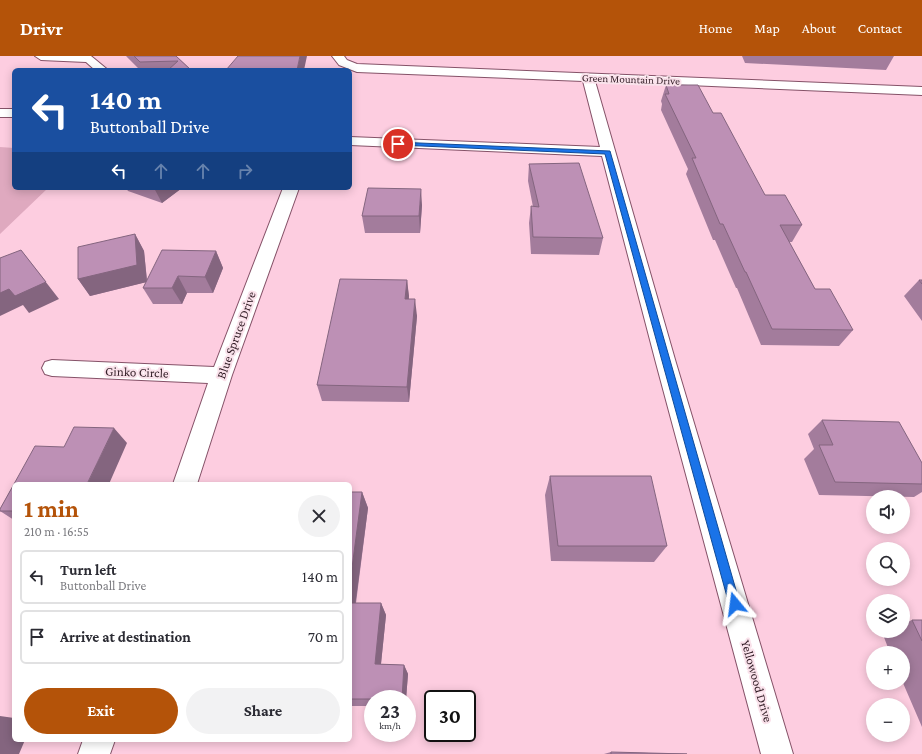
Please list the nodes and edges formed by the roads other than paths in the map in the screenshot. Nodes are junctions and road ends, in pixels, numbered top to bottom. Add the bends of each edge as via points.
1 (41, 56) edge
2 (340, 59) edge
3 (100, 68) edge
4 (588, 77) junction
5 (922, 90) edge
6 (0, 113) edge
7 (12, 113) edge
8 (352, 142) edge
9 (608, 152) junction
10 (291, 190) edge
11 (52, 368) dead end
12 (221, 375) junction
13 (186, 482) edge
14 (98, 742) edge
15 (94, 754) edge
16 (777, 754) edge

1 - 3 street via 89,59
2 - 4 street, Green Mountain Drive via 348,66 357,68
4 - 5 street, Green Mountain Drive
4 - 9 street, Yellowood Drive
6 - 7 street
8 - 9 street
9 - 16 street, Yellowood Drive
10 - 12 street, Blue Spruce Drive
11 - 12 street, Ginko Circle
12 - 13 street, Blue Spruce Drive
14 - 15 street

